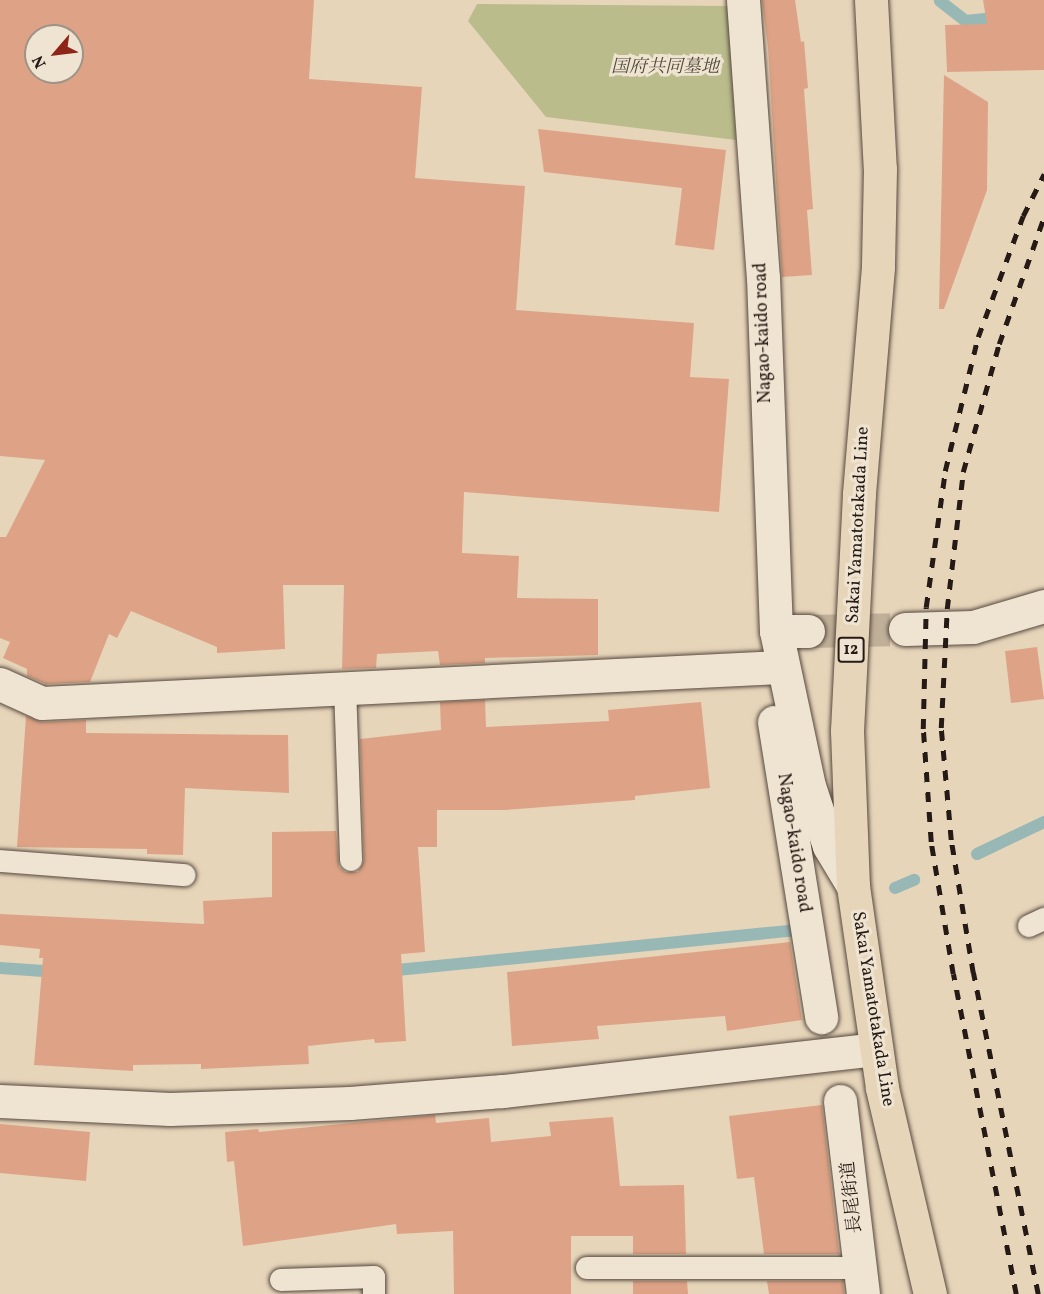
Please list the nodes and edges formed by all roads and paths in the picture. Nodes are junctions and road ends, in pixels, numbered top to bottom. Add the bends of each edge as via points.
1 (743, 0) edge
2 (871, 0) edge
3 (1044, 606) edge
4 (905, 629) tunnel mouth
5 (776, 631) junction
6 (808, 631) tunnel mouth
7 (773, 668) junction
8 (0, 684) edge
9 (345, 687) junction
10 (351, 860) dead end
11 (0, 861) edge
12 (184, 875) dead end
13 (853, 886) junction
14 (820, 1017) dead end
15 (875, 1049) junction
16 (0, 1101) edge
17 (840, 1101) dead end
18 (587, 1268) dead end
19 (281, 1280) dead end
20 (861, 1281) edge
21 (374, 1294) edge
22 (930, 1294) edge

1 - 5 street, Nagao-kaido road via 763,277
2 - 13 main road, Sakai Yamatotakada Line / 12 via 880,169 878,256 859,494 847,731
3 - 4 street via 974,627
5 - 6 street
5 - 7 street, Nagao-kaido road
7 - 9 street
7 - 13 street via 829,846
7 - 14 street, Nagao-kaido road
8 - 9 street via 42,703
9 - 10 lane
11 - 12 lane
13 - 15 main road, Sakai Yamatotakada Line / 12
15 - 16 street via 503,1091 350,1103 170,1109
15 - 22 main road, Sakai Yamatotakada Line / 12
17 - 20 street, 長尾街道
18 - 20 lane
19 - 21 lane via 374,1277

